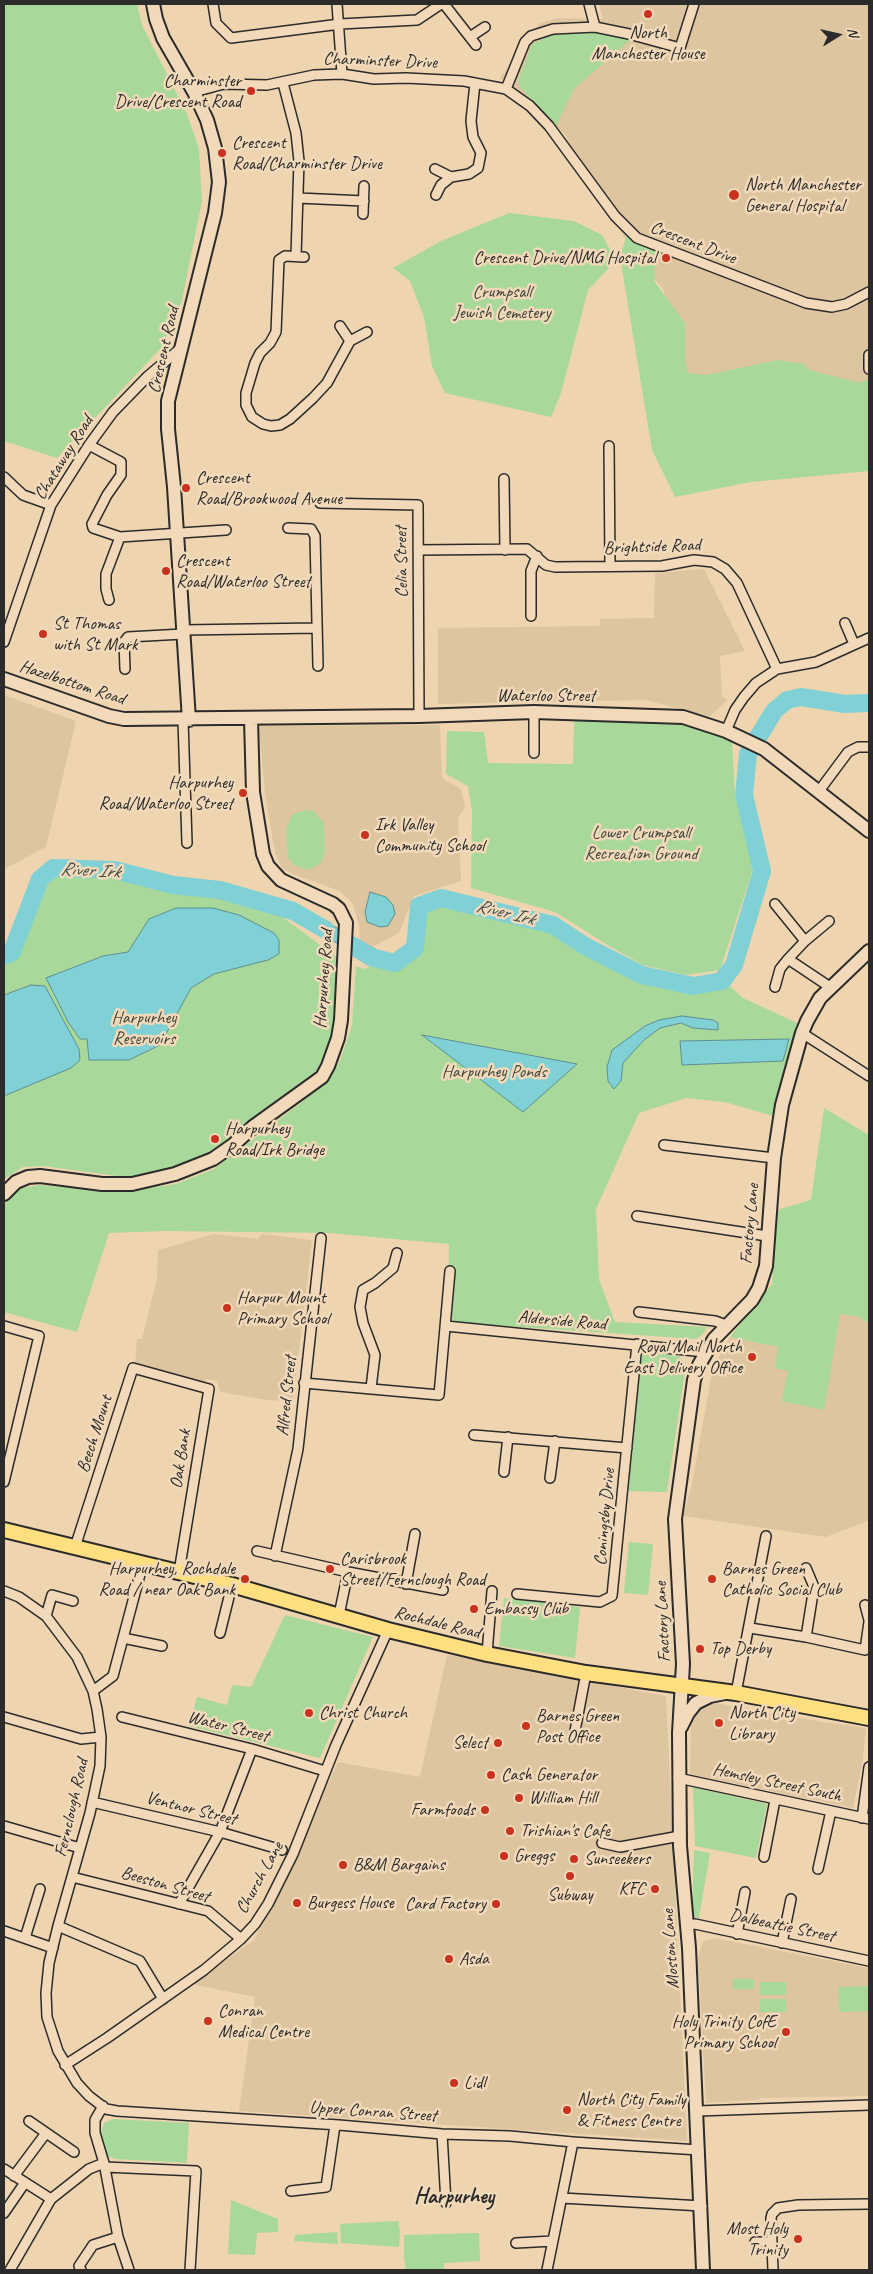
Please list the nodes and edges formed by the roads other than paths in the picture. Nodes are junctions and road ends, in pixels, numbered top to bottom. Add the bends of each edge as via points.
1 (153, 4) edge
2 (212, 4) edge
3 (337, 4) edge
4 (442, 4) edge
5 (589, 4) edge
6 (694, 4) edge
7 (340, 24) junction
8 (485, 27) dead end
9 (594, 27) junction
10 (470, 37) junction
11 (476, 45) dead end
12 (342, 74) junction
13 (283, 83) junction
14 (475, 83) junction
15 (506, 89) junction
16 (194, 92) junction
17 (435, 169) dead end
18 (451, 176) junction
19 (364, 186) dead end
20 (436, 195) dead end
21 (298, 198) junction
22 (364, 201) junction
23 (363, 214) dead end
24 (869, 292) edge
25 (340, 326) dead end
26 (367, 332) dead end
27 (350, 341) junction
28 (182, 347) junction
29 (869, 355) edge
30 (869, 369) edge
31 (89, 445) junction
32 (609, 446) dead end
33 (4, 477) edge
34 (504, 479) dead end
35 (418, 495) dead end
36 (320, 503) dead end
37 (51, 505) junction
38 (418, 506) junction
39 (288, 528) dead end
40 (226, 530) dead end
41 (177, 532) junction
42 (120, 537) junction
43 (418, 550) junction
44 (505, 550) junction
45 (537, 556) junction
46 (610, 566) junction
47 (109, 600) dead end
48 (531, 616) dead end
49 (845, 623) dead end
50 (317, 628) junction
51 (183, 632) junction
52 (869, 638) edge
53 (4, 642) edge
54 (854, 644) junction
55 (318, 666) dead end
56 (125, 669) dead end
57 (777, 669) junction
58 (4, 679) edge
59 (534, 712) junction
60 (419, 716) junction
61 (251, 719) junction
62 (186, 720) junction
63 (726, 731) junction
64 (869, 747) edge
65 (534, 753) dead end
66 (819, 791) junction
67 (869, 831) edge
68 (188, 843) dead end
69 (775, 904) dead end
70 (829, 921) dead end
71 (805, 941) junction
72 (869, 951) edge
73 (788, 959) junction
74 (775, 987) dead end
75 (830, 987) junction
76 (802, 1033) junction
77 (869, 1076) edge
78 (664, 1145) dead end
79 (774, 1158) junction
80 (4, 1194) edge
81 (638, 1216) dead end
82 (767, 1236) junction
83 (321, 1238) dead end
84 (398, 1252) dead end
85 (450, 1271) dead end
86 (639, 1312) dead end
87 (726, 1325) junction
88 (4, 1326) edge
89 (446, 1326) junction
90 (637, 1344) junction
91 (705, 1352) junction
92 (171, 1378) joint
93 (304, 1383) junction
94 (371, 1388) junction
95 (474, 1435) dead end
96 (508, 1437) junction
97 (555, 1441) junction
98 (627, 1448) junction
99 (504, 1472) dead end
100 (550, 1478) dead end
101 (4, 1482) edge
102 (4, 1530) edge
103 (414, 1534) dead end
104 (766, 1536) dead end
105 (75, 1547) junction
106 (257, 1551) dead end
107 (275, 1556) junction
108 (142, 1563) junction
109 (806, 1568) dead end
110 (179, 1572) junction
111 (348, 1572) junction
112 (406, 1584) junction
113 (232, 1586) junction
114 (443, 1590) dead end
115 (4, 1591) edge
116 (492, 1591) dead end
117 (517, 1594) dead end
118 (73, 1601) dead end
119 (865, 1605) dead end
120 (339, 1615) junction
121 (46, 1616) junction
122 (869, 1621) edge
123 (750, 1628) junction
124 (388, 1630) junction
125 (220, 1632) dead end
126 (806, 1637) junction
127 (123, 1638) junction
128 (162, 1646) dead end
129 (867, 1650) edge
130 (487, 1654) junction
131 (586, 1673) junction
132 (682, 1685) junction
133 (93, 1690) junction
134 (733, 1693) junction
135 (4, 1717) edge
136 (122, 1717) dead end
137 (869, 1718) edge
138 (574, 1731) dead end
139 (679, 1733) junction
140 (101, 1737) junction
141 (252, 1749) junction
142 (869, 1767) edge
143 (325, 1771) junction
144 (678, 1778) junction
145 (775, 1800) junction
146 (92, 1802) junction
147 (831, 1812) junction
148 (866, 1819) edge
149 (4, 1826) edge
150 (220, 1832) junction
151 (680, 1836) junction
152 (602, 1843) dead end
153 (80, 1848) junction
154 (282, 1850) dead end
155 (764, 1857) dead end
156 (818, 1869) dead end
157 (72, 1876) junction
158 (40, 1888) dead end
159 (745, 1892) dead end
160 (791, 1899) dead end
161 (179, 1904) junction
162 (688, 1925) junction
163 (58, 1926) junction
164 (4, 1931) edge
165 (737, 1934) junction
166 (25, 1938) junction
167 (241, 1939) junction
168 (782, 1943) junction
169 (53, 1948) junction
170 (869, 1961) edge
171 (164, 1999) junction
172 (65, 2065) junction
173 (869, 2105) edge
174 (103, 2106) junction
175 (698, 2111) junction
176 (29, 2121) dead end
177 (335, 2125) junction
178 (46, 2133) junction
179 (442, 2134) junction
180 (573, 2142) junction
181 (699, 2150) junction
182 (74, 2152) dead end
183 (104, 2165) junction
184 (4, 2169) edge
185 (14, 2176) junction
186 (24, 2184) junction
187 (291, 2191) dead end
188 (562, 2198) junction
189 (51, 2199) junction
190 (446, 2203) dead end
191 (869, 2204) edge
192 (702, 2206) junction
193 (4, 2213) edge
194 (118, 2237) junction
195 (553, 2241) junction
196 (755, 2242) dead end
197 (772, 2242) junction
198 (516, 2243) dead end
199 (10, 2270) edge
200 (81, 2270) edge
201 (129, 2270) edge
202 (190, 2270) edge
203 (547, 2270) edge
204 (703, 2270) edge
205 (773, 2270) edge

1 - 16 street, Crescent Road via 163,38
2 - 7 street via 216,23 231,38
3 - 7 street
4 - 7 street via 417,20
4 - 10 street
5 - 9 street
6 - 9 street via 680,48
7 - 12 street
8 - 10 street
9 - 15 street via 553,29 531,36
10 - 11 street
12 - 13 street, Charminster Drive via 314,75
12 - 14 street, Charminster Drive via 374,79
13 - 16 street, Charminster Drive via 224,84
13 - 21 street via 296,133
14 - 15 street, Charminster Drive
14 - 18 street via 470,121 481,154 478,168 468,174
15 - 24 street, Crescent Drive via 530,106 549,126 615,216 637,238 806,303 832,307
16 - 28 street, Crescent Road via 211,133 218,182 215,213
17 - 18 street
18 - 20 street
19 - 22 street
21 - 22 street
21 - 27 street via 300,256 279,260 277,318 273,338 260,353 246,393 249,413 263,424 280,425 326,383
22 - 23 street
25 - 27 street
26 - 27 street
28 - 31 street, Chataway Road via 113,412
28 - 41 street, Crescent Road via 168,401
29 - 30 street
31 - 37 street, Chataway Road
31 - 42 street via 121,462 121,475 92,524 102,533
32 - 46 street
33 - 37 street via 23,495
34 - 44 street
35 - 38 street
36 - 38 street, Celia Street
37 - 53 street, Chataway Road
38 - 43 street, Celia Street
39 - 50 street via 311,529 315,536
40 - 41 street
41 - 42 street
41 - 51 street, Crescent Road
42 - 47 street via 106,574
43 - 44 street, Brightside Road
43 - 60 street, Celia Street
44 - 45 street, Brightside Road via 527,549
45 - 46 street, Brightside Road via 550,566
45 - 48 street via 531,571
46 - 57 street, Brightside Road via 662,566 702,560 725,569 737,583
49 - 54 street
50 - 51 street
50 - 55 street
51 - 56 street via 128,637 124,642
51 - 62 street, Crescent Road
52 - 54 street
54 - 57 street via 816,662
57 - 63 street via 756,683 744,697
58 - 62 street, Hazelbottom Road via 109,716 133,720
59 - 60 street, Waterloo Street
59 - 63 street, Waterloo Street via 667,715 697,720
59 - 65 street
60 - 61 street, Waterloo Street
61 - 62 street, Waterloo Street
61 - 80 street, Harpurhey Road via 253,792 263,854 268,866 281,880 333,904 346,923 338,1038 322,1077 213,1159 174,1174 132,1184 28,1177 16,1182
62 - 68 street
63 - 66 street, Waterloo Street via 764,749
64 - 66 street via 858,747 848,752
66 - 67 street, Waterloo Street
69 - 71 street
70 - 71 street
71 - 73 street
72 - 75 street, Factory Lane
73 - 74 street via 780,969
73 - 75 street
75 - 76 street, Factory Lane via 813,1009
76 - 77 street
76 - 79 street, Factory Lane via 782,1105
78 - 79 street
79 - 82 street, Factory Lane
81 - 82 street
82 - 87 street, Factory Lane via 766,1266 759,1288 742,1311
83 - 93 street, Alfred Street
84 - 94 street via 394,1268 363,1290 360,1308 375,1355
85 - 89 street
86 - 87 street
87 - 91 street, Factory Lane
88 - 101 street via 39,1336
89 - 90 street, Alderside Road
89 - 94 street via 439,1395
90 - 91 street, Alderside Road
90 - 98 street, Coningsby Drive
91 - 132 street, Factory Lane via 694,1380 675,1519
92 - 105 street, Beech Mount via 133,1368
92 - 110 street, Oak Bank via 209,1389
93 - 94 street
93 - 107 street, Alfred Street via 293,1478
95 - 96 street
96 - 97 street
96 - 99 street
97 - 98 street
97 - 100 street
98 - 117 street, Coningsby Drive via 612,1596 600,1602
102 - 105 main road, Rochdale Road
103 - 112 street
104 - 123 street
105 - 108 main road, Rochdale Road
106 - 107 street
107 - 111 street
108 - 110 main road, Rochdale Road
108 - 127 street
109 - 126 street via 814,1587
110 - 113 main road, Rochdale Road
111 - 112 street
111 - 120 street
112 - 114 street
113 - 120 main road, Rochdale Road
113 - 125 street
115 - 121 street, Fernclough Road
116 - 130 street
118 - 121 street via 52,1596
119 - 122 street
120 - 124 main road, Rochdale Road
121 - 133 street, Fernclough Road via 77,1657
122 - 129 street
123 - 126 street
123 - 134 street
124 - 130 main road, Rochdale Road
124 - 143 street, Church Lane
126 - 129 street
127 - 128 street
127 - 133 street via 113,1676
130 - 131 main road, Rochdale Road
131 - 132 main road, Rochdale Road
131 - 138 street
132 - 134 main road, Rochdale Road
132 - 139 street, Moston Lane
133 - 140 street, Fernclough Road
134 - 137 main road, Rochdale Road
134 - 139 street via 714,1694 696,1703
135 - 140 street via 81,1739
136 - 141 street, Water Street
139 - 144 street, Moston Lane
140 - 146 street, Fernclough Road via 100,1766
141 - 143 street, Water Street
141 - 150 street
142 - 148 street
143 - 167 street, Church Lane via 285,1872 268,1904
144 - 145 street, Hemsley Street South
144 - 151 street, Moston Lane
145 - 147 street, Hemsley Street South
145 - 155 street
146 - 150 street, Ventnor Street
146 - 153 street, Fernclough Road
147 - 148 street, Hemsley Street South
147 - 156 street
149 - 153 street
150 - 154 street, Ventnor Street
150 - 161 street
151 - 152 street via 620,1847
151 - 162 street, Moston Lane
153 - 157 street, Fernclough Road
157 - 161 street, Beeston Street
157 - 163 street, Fernclough Road
158 - 166 street
159 - 165 street
160 - 168 street
161 - 167 street, Beeston Street via 208,1911
162 - 165 street, Dalbeattie Street
162 - 175 street, Moston Lane
163 - 169 street, Fernclough Road
163 - 171 street via 140,1961
164 - 166 street
165 - 168 street, Dalbeattie Street
166 - 169 street
167 - 171 street, Church Lane
168 - 170 street, Dalbeattie Street
169 - 172 street, Fernclough Road via 45,2005 52,2036
171 - 172 street, Church Lane
172 - 174 street, Upper Conran Street via 82,2090
173 - 175 street
174 - 177 street, Upper Conran Street via 117,2111
174 - 183 street via 95,2126
175 - 181 street, Moston Lane
176 - 178 street
177 - 179 street, Upper Conran Street
177 - 187 street via 326,2187
178 - 182 street
178 - 185 street
179 - 180 street, Upper Conran Street
179 - 190 street
180 - 181 street, Upper Conran Street
180 - 188 street
181 - 192 street, Moston Lane
183 - 189 street via 89,2169
183 - 194 street
183 - 202 street via 196,2171
184 - 185 street
185 - 186 street
186 - 189 street
186 - 193 street
188 - 192 street
188 - 195 street
189 - 199 street
191 - 197 street via 778,2208 771,2218
192 - 204 street, Moston Lane
194 - 200 street via 93,2245 79,2266
194 - 201 street
195 - 198 street
195 - 203 street
196 - 197 street
197 - 205 street

